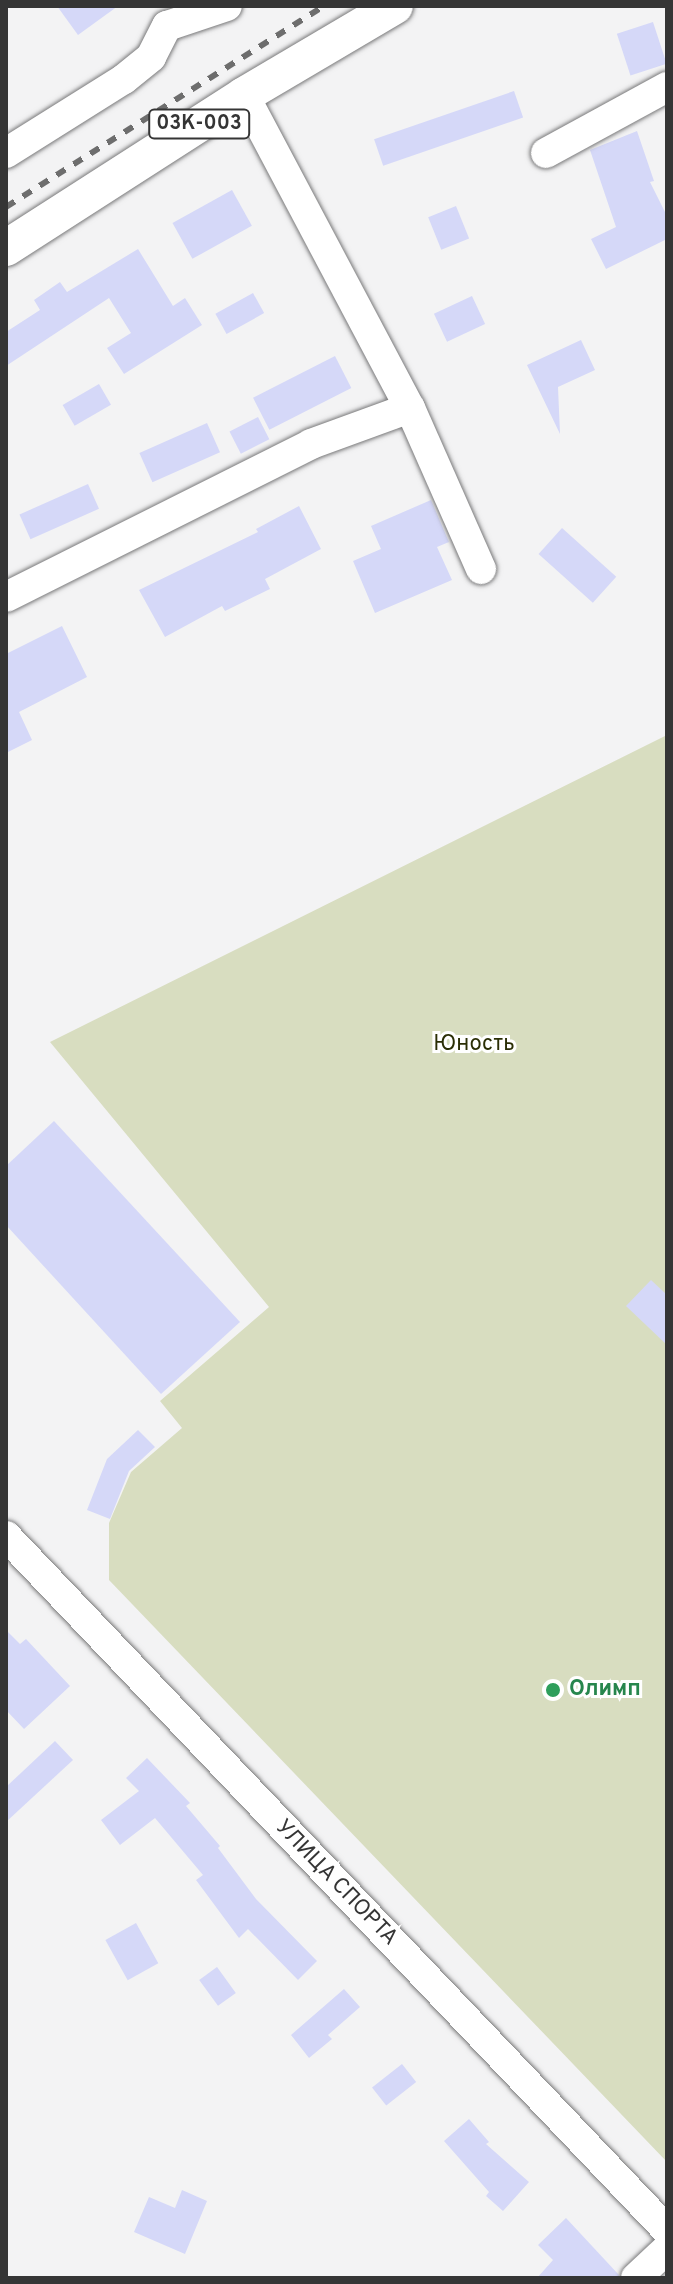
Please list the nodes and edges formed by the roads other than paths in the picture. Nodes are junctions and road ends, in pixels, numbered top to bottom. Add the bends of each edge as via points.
1 (227, 6) edge
2 (395, 6) edge
3 (158, 16) edge
4 (667, 87) edge
5 (244, 95) junction
6 (6, 153) edge
7 (546, 153) dead end
8 (6, 248) edge
9 (410, 408) junction
10 (481, 569) dead end
11 (6, 597) edge
12 (6, 1536) edge
13 (667, 2230) edge
14 (667, 2249) edge
15 (636, 2278) edge

1 - 3 street
2 - 5 main road, 03К-003
3 - 6 street via 151,57
4 - 7 street
5 - 8 main road, 03К-003
5 - 9 street
9 - 10 street
9 - 11 street via 311,444
12 - 13 street, УЛИЦА СПОРТА
14 - 15 street

